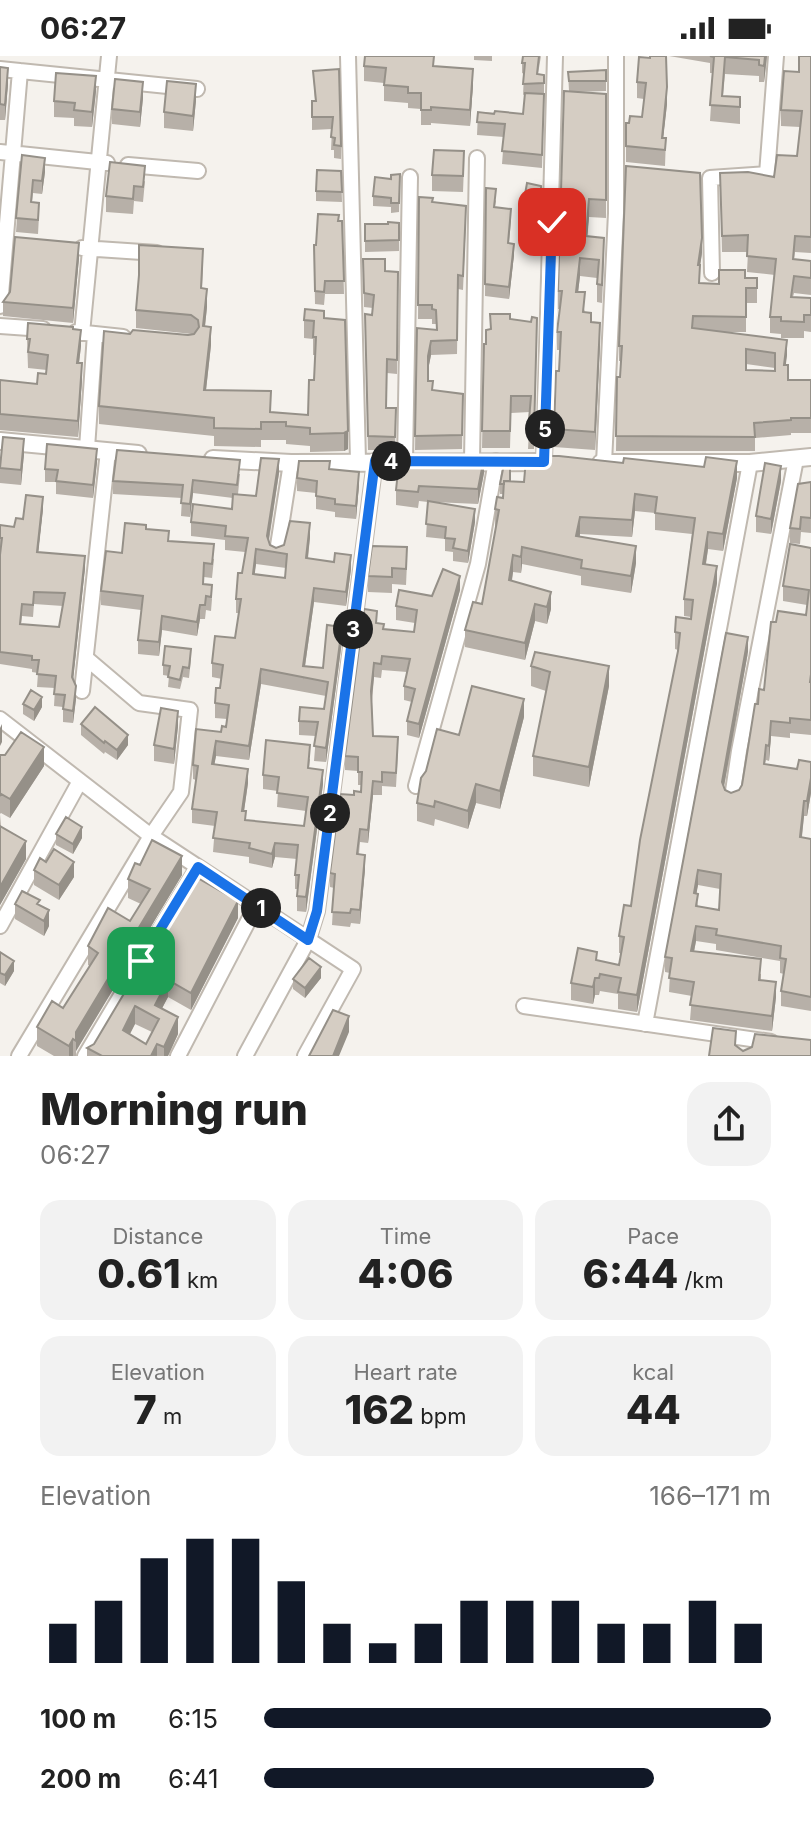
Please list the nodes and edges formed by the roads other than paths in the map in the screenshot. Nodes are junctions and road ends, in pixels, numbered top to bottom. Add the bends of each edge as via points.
1 (109, 56) edge
2 (348, 56) edge
3 (555, 56) edge
4 (616, 56) edge
5 (776, 56) edge
6 (0, 69) edge
7 (20, 71) junction
8 (107, 80) junction
9 (197, 89) edge
10 (6, 153) edge
11 (477, 158) dead end
12 (98, 162) junction
13 (198, 171) dead end
14 (410, 177) dead end
15 (8, 241) edge
16 (61, 246) edge
17 (89, 249) junction
18 (166, 253) edge
19 (712, 273) dead end
20 (0, 306) edge
21 (0, 326) edge
22 (89, 333) junction
23 (142, 338) edge
24 (0, 441) edge
25 (87, 448) junction
26 (108, 451) junction
27 (153, 456) edge
28 (199, 458) edge
29 (804, 458) edge
30 (358, 461) junction
31 (375, 461) junction
32 (405, 461) junction
33 (472, 461) junction
34 (496, 461) junction
35 (552, 462) joint
36 (596, 462) joint
37 (291, 463) junction
38 (750, 463) junction
39 (277, 552) edge
40 (86, 658) junction
41 (82, 691) dead end
42 (0, 719) edge
43 (80, 781) junction
44 (416, 786) edge
45 (732, 798) edge
46 (151, 836) junction
47 (198, 867) junction
48 (256, 906) junction
49 (0, 926) edge
50 (308, 940) junction
51 (524, 1006) dead end
52 (645, 1024) junction
53 (747, 1039) junction
54 (785, 1044) edge
55 (19, 1056) edge
56 (85, 1056) edge
57 (178, 1056) edge
58 (245, 1056) edge
59 (305, 1056) edge
60 (744, 1056) edge

1 - 8 street
2 - 30 street
3 - 35 street
4 - 36 street via 616,213
5 - 19 street via 767,174 710,178
6 - 7 street
7 - 8 street
7 - 10 street
8 - 9 street
8 - 12 street
10 - 12 street
10 - 15 street
11 - 33 street
12 - 13 street
12 - 17 street
14 - 32 street
15 - 20 street
16 - 17 street
17 - 18 street
17 - 22 street
21 - 22 street
22 - 23 street
22 - 25 street
24 - 25 street
25 - 26 street
26 - 27 street
26 - 40 street
28 - 37 street
29 - 38 street
29 - 45 street
30 - 31 street
30 - 37 street
31 - 32 street
31 - 50 street via 317,911
32 - 33 street
33 - 34 street
34 - 35 street
34 - 44 street via 478,564
36 - 38 street
37 - 39 street
38 - 52 street
40 - 41 street
40 - 46 street via 139,703 190,710 181,792
42 - 43 street via 16,739
43 - 46 street
43 - 49 street
46 - 47 street
46 - 55 street
47 - 48 street
47 - 56 street
48 - 50 street
48 - 57 street
50 - 58 street
50 - 59 street via 353,969
51 - 52 street
52 - 53 street
53 - 54 street
53 - 60 street

